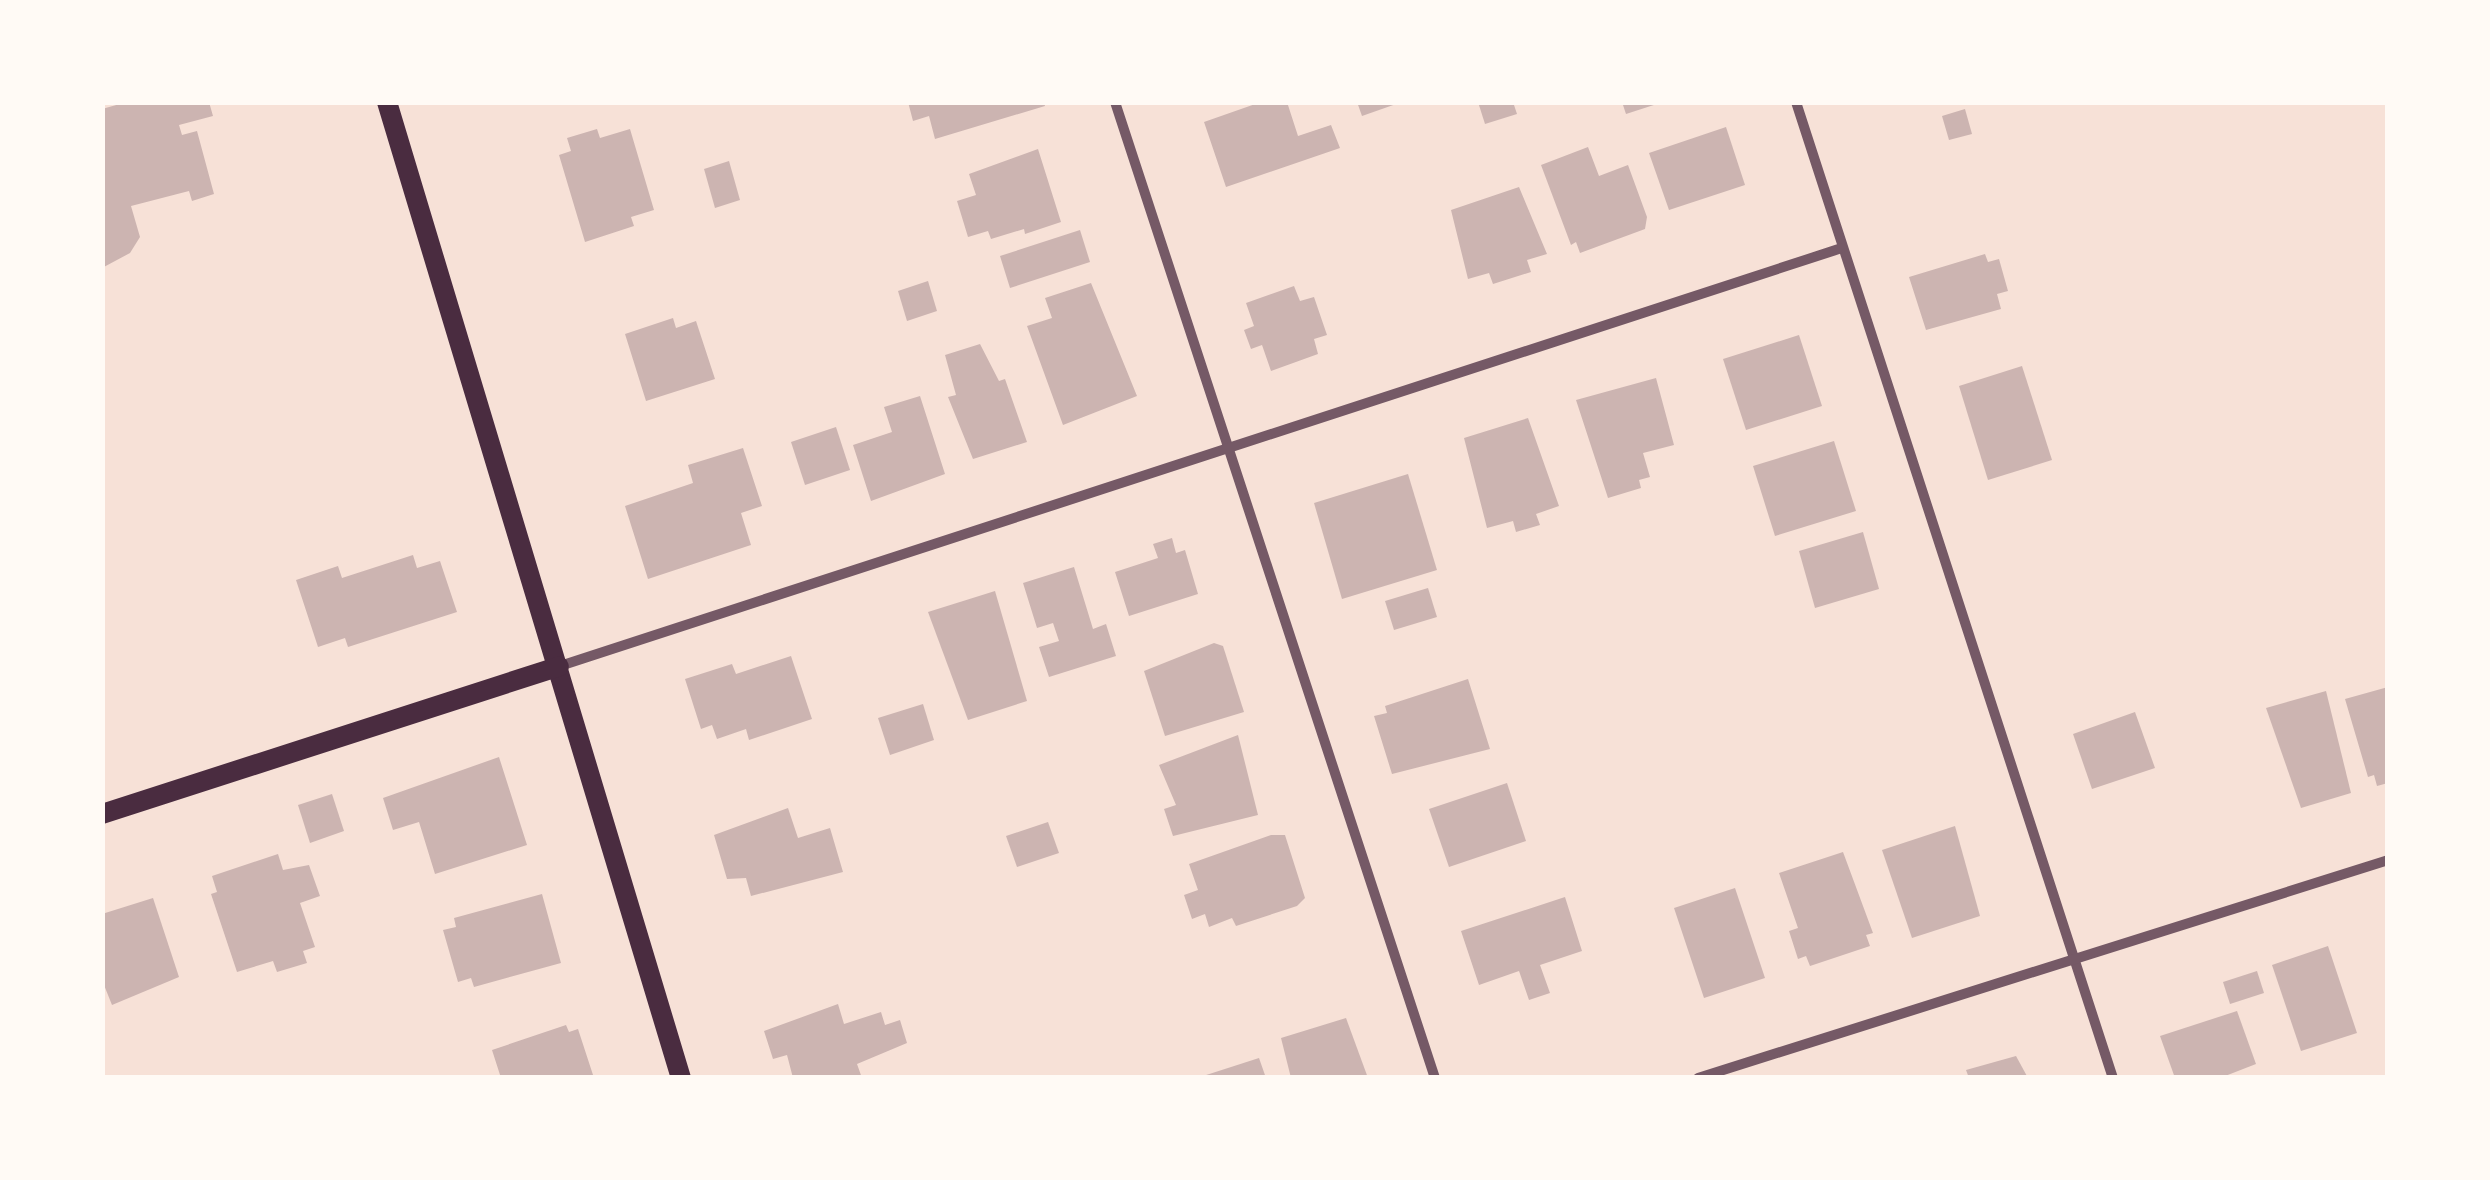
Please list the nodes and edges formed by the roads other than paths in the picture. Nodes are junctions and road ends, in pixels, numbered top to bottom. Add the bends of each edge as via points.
1 (387, 102) edge
2 (1115, 102) edge
3 (1796, 102) edge
4 (1842, 248) junction
5 (1224, 448) junction
6 (559, 666) junction
7 (102, 814) edge
8 (2388, 860) edge
9 (2074, 958) junction
10 (682, 1078) edge
11 (1435, 1078) edge
12 (1698, 1078) edge
13 (2113, 1078) edge

1 - 6 main road
2 - 5 street
3 - 4 street
4 - 5 street
4 - 9 street
5 - 6 street
5 - 11 street
6 - 7 main road
6 - 10 main road
8 - 9 street
9 - 12 street
9 - 13 street

